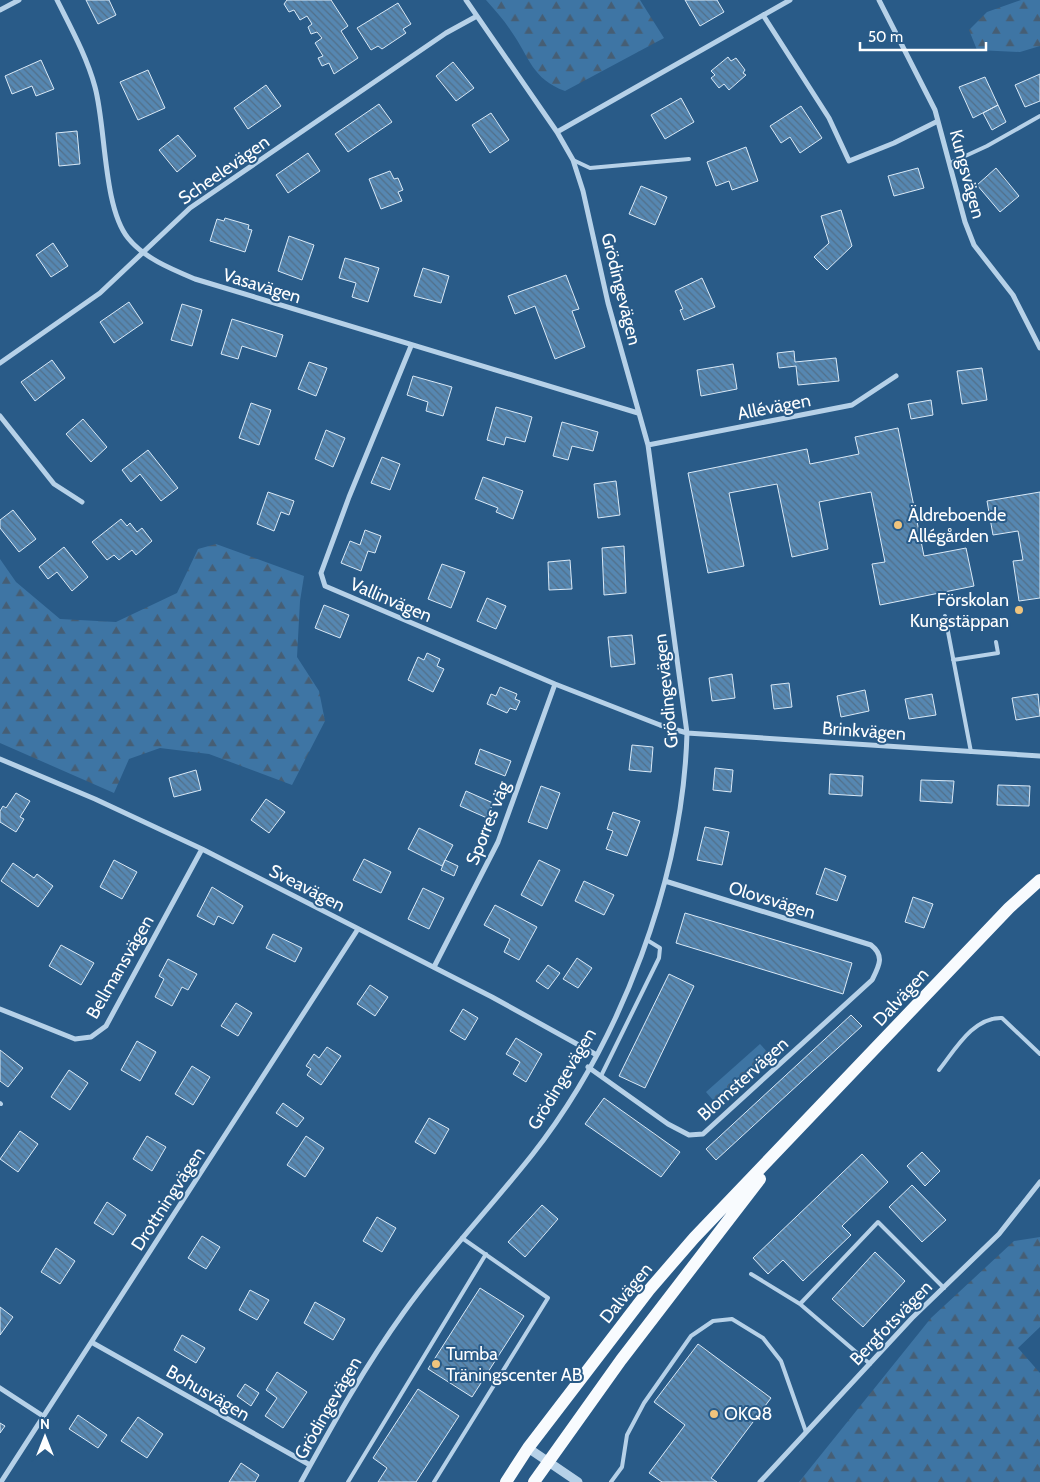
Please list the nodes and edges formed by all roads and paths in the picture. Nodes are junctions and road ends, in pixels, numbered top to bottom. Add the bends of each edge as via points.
1 (19, 0) edge
2 (57, 0) edge
3 (466, 0) edge
4 (790, 0) edge
5 (879, 0) edge
6 (0, 10) edge
7 (763, 14) junction
8 (477, 16) junction
9 (1040, 116) edge
10 (938, 121) junction
11 (556, 132) junction
12 (689, 159) dead end
13 (573, 160) junction
14 (950, 163) junction
15 (144, 253) junction
16 (411, 346) junction
17 (1040, 348) edge
18 (0, 363) edge
19 (896, 376) dead end
20 (638, 413) junction
21 (0, 416) edge
22 (648, 445) junction
23 (82, 502) dead end
24 (945, 616) dead end
25 (996, 642) dead end
26 (954, 660) junction
27 (555, 684) junction
28 (687, 733) junction
29 (971, 752) junction
30 (1040, 756) edge
31 (0, 759) edge
32 (202, 849) junction
33 (1040, 880) edge
34 (665, 881) junction
35 (358, 930) junction
36 (647, 940) junction
37 (871, 945) joint
38 (434, 967) junction
39 (0, 1008) edge
40 (595, 1054) junction
41 (1040, 1054) edge
42 (588, 1067) junction
43 (939, 1070) dead end
44 (601, 1076) junction
45 (790, 1139) junction
46 (1040, 1182) edge
47 (462, 1238) junction
48 (486, 1254) junction
49 (751, 1274) dead end
50 (944, 1288) junction
51 (800, 1304) junction
52 (93, 1343) junction
53 (870, 1364) junction
54 (0, 1388) edge
55 (44, 1416) junction
56 (806, 1432) junction
57 (528, 1448) junction
58 (548, 1461) junction
59 (310, 1465) junction
60 (1, 1482) edge
61 (301, 1482) edge
62 (348, 1482) edge
63 (434, 1482) edge
64 (506, 1482) edge
65 (534, 1482) edge
66 (578, 1482) edge
67 (611, 1482) edge
68 (760, 1482) edge

1 - 6 street
2 - 15 street, Vasavägen via 95,86 117,222
3 - 8 street, Grödingevägen
4 - 7 street
5 - 10 street, Kungsvägen via 931,100
7 - 10 street via 829,118 850,160
7 - 11 street
8 - 11 street, Grödingevägen
8 - 15 street, Scheelevägen via 446,33 190,208
9 - 14 lane
10 - 14 street, Kungsvägen
11 - 13 street, Grödingevägen
12 - 13 lane via 590,168
13 - 20 street, Grödingevägen
14 - 17 street, Kungsvägen via 974,244 1013,294
15 - 16 street, Vasavägen via 195,279
15 - 18 street, Scheelevägen via 100,293
16 - 20 street, Vasavägen
16 - 27 street, Vallinvägen via 349,497 321,573 322,581 325,586
19 - 22 street, Allévägen via 852,406
20 - 22 street, Grödingevägen
21 - 23 street via 54,484
22 - 28 street, Grödingevägen
24 - 26 lane
25 - 26 lane via 998,653
26 - 29 lane
27 - 28 street, Vallinvägen
27 - 38 street, Sporres väg via 498,842
28 - 29 street, Brinkvägen
28 - 34 street, Grödingevägen via 680,816
29 - 30 street, Brinkvägen
31 - 32 street, Sveavägen
32 - 35 street, Sveavägen
32 - 39 street, Bellmansvägen via 106,1026 99,1032 91,1037 75,1039
33 - 45 main road, Dalvägen via 1009,908
34 - 36 street, Grödingevägen
34 - 37 street, Olovsvägen
35 - 38 street, Sveavägen
35 - 52 street, Drottningvägen
36 - 40 street, Grödingevägen
36 - 44 lane via 660,948 659,958
37 - 44 street, Blomstervägen via 881,957 872,980 703,1134 689,1135 668,1124
38 - 40 street, Sveavägen
40 - 42 street, Grödingevägen
41 - 43 lane via 1002,1018 990,1017 978,1024
42 - 44 street, Blomstervägen
42 - 47 street, Grödingevägen via 532,1154
45 - 57 main road, Dalvägen via 694,1238 649,1290
45 - 58 main road, Dalvägen
46 - 50 street, Bergfotsvägen via 999,1234
47 - 48 lane
47 - 59 street, Grödingevägen via 368,1366
48 - 62 lane
48 - 63 lane via 548,1298
49 - 51 lane
50 - 51 lane via 878,1222
50 - 53 street, Bergfotsvägen
51 - 53 lane
52 - 55 street, Drottningvägen
52 - 59 street, Bohusvägen
53 - 56 street, Bergfotsvägen
54 - 55 street
55 - 60 street, Drottningvägen
56 - 67 lane via 781,1361 763,1338 732,1319 714,1321 691,1336 644,1403 627,1435 622,1467
56 - 68 street, Bergfotsvägen
57 - 58 street
57 - 64 main road, Dalvägen
58 - 65 main road, Dalvägen
58 - 66 street
59 - 61 street, Grödingevägen

